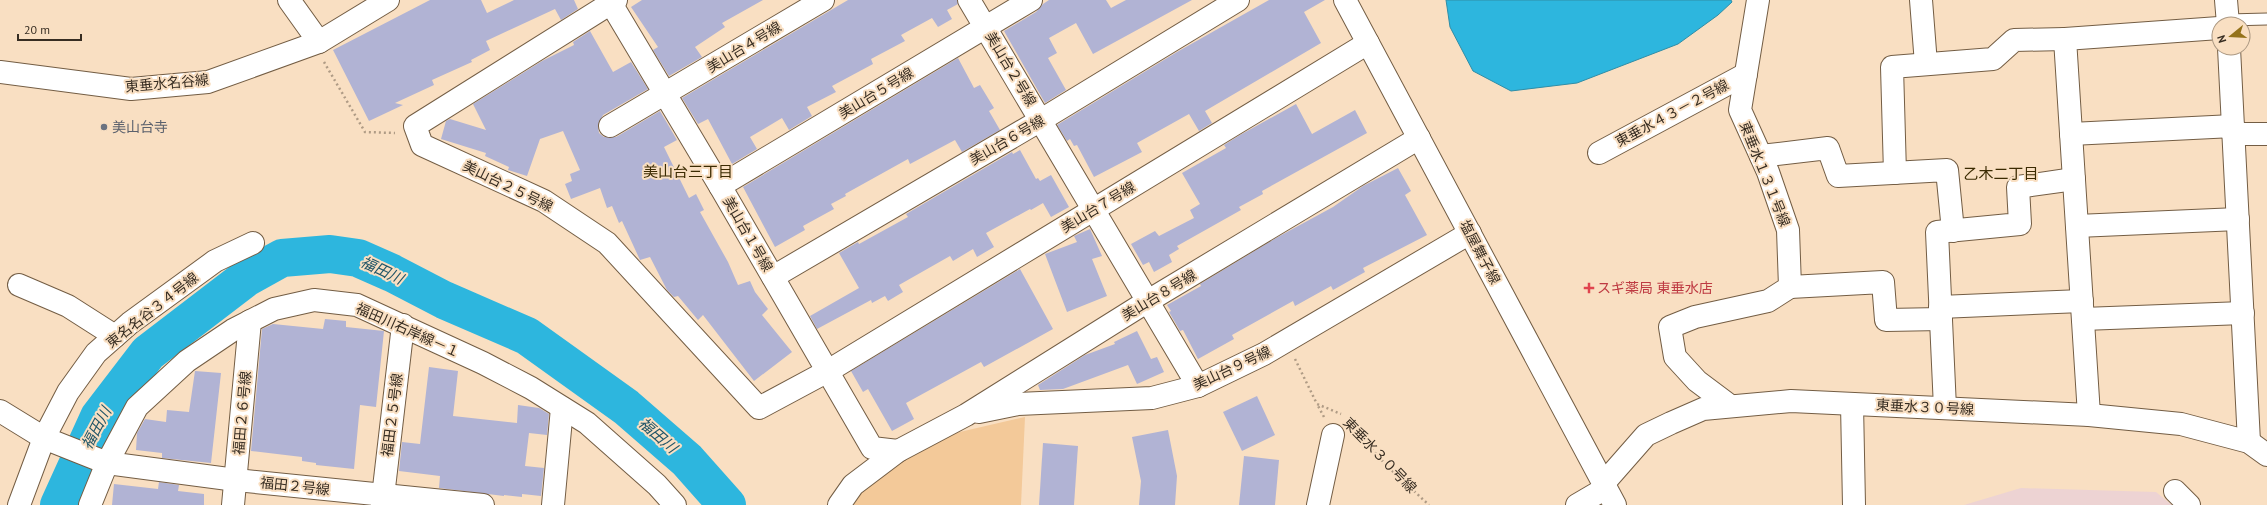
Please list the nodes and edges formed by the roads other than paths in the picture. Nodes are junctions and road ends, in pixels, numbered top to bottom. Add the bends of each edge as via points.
1 (290, 0) edge
2 (388, 0) edge
3 (823, 0) edge
4 (969, 0) edge
5 (1031, 0) edge
6 (1238, 0) edge
7 (1345, 0) edge
8 (1758, 0) edge
9 (1921, 0) edge
10 (612, 1) edge
11 (2251, 19) edge
12 (2267, 19) edge
13 (2211, 20) edge
14 (986, 28) junction
15 (2065, 38) junction
16 (316, 43) junction
17 (1368, 44) junction
18 (2229, 56) edge
19 (1926, 64) junction
20 (0, 72) edge
21 (1746, 74) junction
22 (665, 94) junction
23 (1041, 120) junction
24 (610, 126) dead end
25 (2233, 130) junction
26 (2071, 134) junction
27 (2267, 134) edge
28 (1419, 138) junction
29 (1599, 153) dead end
30 (1761, 156) junction
31 (1896, 173) junction
32 (2074, 179) junction
33 (720, 186) junction
34 (1093, 209) junction
35 (2238, 219) junction
36 (2077, 226) junction
37 (1953, 231) junction
38 (1470, 233) junction
39 (253, 243) dead end
40 (773, 277) junction
41 (19, 284) dead end
42 (1790, 287) junction
43 (1148, 301) junction
44 (2082, 310) junction
45 (1941, 313) junction
46 (2243, 313) junction
47 (250, 321) junction
48 (403, 325) junction
49 (115, 336) junction
50 (828, 371) junction
51 (1198, 386) junction
52 (1852, 404) junction
53 (1730, 405) junction
54 (562, 408) junction
55 (1945, 408) junction
56 (0, 412) edge
57 (966, 415) junction
58 (2089, 415) junction
59 (1342, 426) road end
60 (44, 438) junction
61 (2249, 442) junction
62 (898, 451) junction
63 (2267, 455) edge
64 (107, 463) junction
65 (236, 480) junction
66 (1608, 492) edge
67 (382, 500) edge
68 (19, 505) edge
69 (91, 505) edge
70 (233, 505) edge
71 (483, 505) edge
72 (553, 505) edge
73 (675, 505) edge
74 (839, 505) edge
75 (1318, 505) edge
76 (1577, 505) edge
77 (1854, 505) edge

1 - 16 street
2 - 16 street, 東垂水名谷線
3 - 22 street, 美山台４号線
4 - 14 street, 美山台２号線
5 - 14 street, 美山台５号線
6 - 23 street, 美山台６号線
7 - 17 street, 塩屋舞子線
8 - 21 street, 東垂水１３１号線
9 - 19 street
10 - 22 street, 美山台１号線
10 - 50 street, 美山台２５号線 via 415,126 422,145 544,201 607,243 759,408
11 - 12 lane
13 - 15 street
14 - 23 street, 美山台２号線
14 - 33 street, 美山台５号線
15 - 19 street via 2014,40 1992,59
15 - 26 street
16 - 20 street, 東垂水名谷線 via 208,82 131,88
17 - 28 street, 塩屋舞子線
17 - 34 street, 美山台７号線
18 - 25 street
19 - 31 street via 1892,67
21 - 29 street, 東垂水４３－２号線
21 - 30 street, 東垂水１３１号線 via 1740,110
22 - 24 street, 美山台４号線
22 - 33 street, 美山台１号線
23 - 34 street, 美山台２号線
23 - 40 street, 美山台６号線
25 - 26 street
25 - 27 street
25 - 35 street
26 - 32 street
28 - 38 street, 塩屋舞子線
28 - 43 street, 美山台８号線
30 - 31 street via 1828,148 1838,176
30 - 42 street, 東垂水１３１号線 via 1788,230
31 - 37 street via 1947,170
32 - 36 street
32 - 37 street via 2018,187 2020,224
33 - 40 street, 美山台１号線
34 - 43 street, 美山台２号線
34 - 50 street, 美山台７号線
35 - 36 street
35 - 46 street
36 - 44 street
37 - 45 street via 1937,232
38 - 51 street, 美山台９号線 via 1286,341
38 - 66 street, 塩屋舞子線
39 - 49 street, 東名名谷３４号線 via 214,261
40 - 50 street, 美山台１号線
41 - 49 street via 68,306
42 - 45 street via 1882,282 1886,320
42 - 53 street via 1768,300 1695,317 1670,327 1675,357 1697,381
43 - 51 street, 美山台２号線
43 - 57 street, 美山台８号線
44 - 45 street
44 - 46 street
44 - 58 street
45 - 55 street
46 - 61 street
47 - 48 street, 福田川右岸線－１ via 274,309 314,300 357,305
47 - 64 street, 福田川右岸線－１ via 187,361 137,407
47 - 65 street, 福田２６号線
48 - 54 street, 福田川右岸線－１ via 497,370
48 - 67 street, 福田２５号線
49 - 60 street, 東名名谷３４号線 via 96,353 68,392
50 - 62 street, 美山台１号線 via 872,448
51 - 57 street, 美山台９号線 via 1152,398 1018,404
52 - 53 street, 東垂水３０号線 via 1791,401
52 - 55 street, 東垂水３０号線
52 - 77 street
53 - 66 street, 東垂水３０号線 via 1703,409 1646,436
54 - 72 street
54 - 73 street, 福田川右岸線－１ via 587,423 657,485
55 - 58 street, 東垂水３０号線
56 - 60 street, 福田２号線
57 - 62 street, 美山台８号線
58 - 61 street, 東垂水３０号線 via 2181,424
59 - 75 street, 東垂水３０号線
60 - 64 street, 福田２号線
60 - 68 street, 東名名谷３４号線
61 - 63 street, 東垂水３０号線
62 - 74 street, 美山台８号線 via 853,485
64 - 65 street, 福田２号線
64 - 69 street, 福田川右岸線－１
65 - 67 street, 福田２号線
65 - 70 street, 福田２６号線
66 - 76 street, 東垂水３０号線
67 - 71 street, 福田２号線

